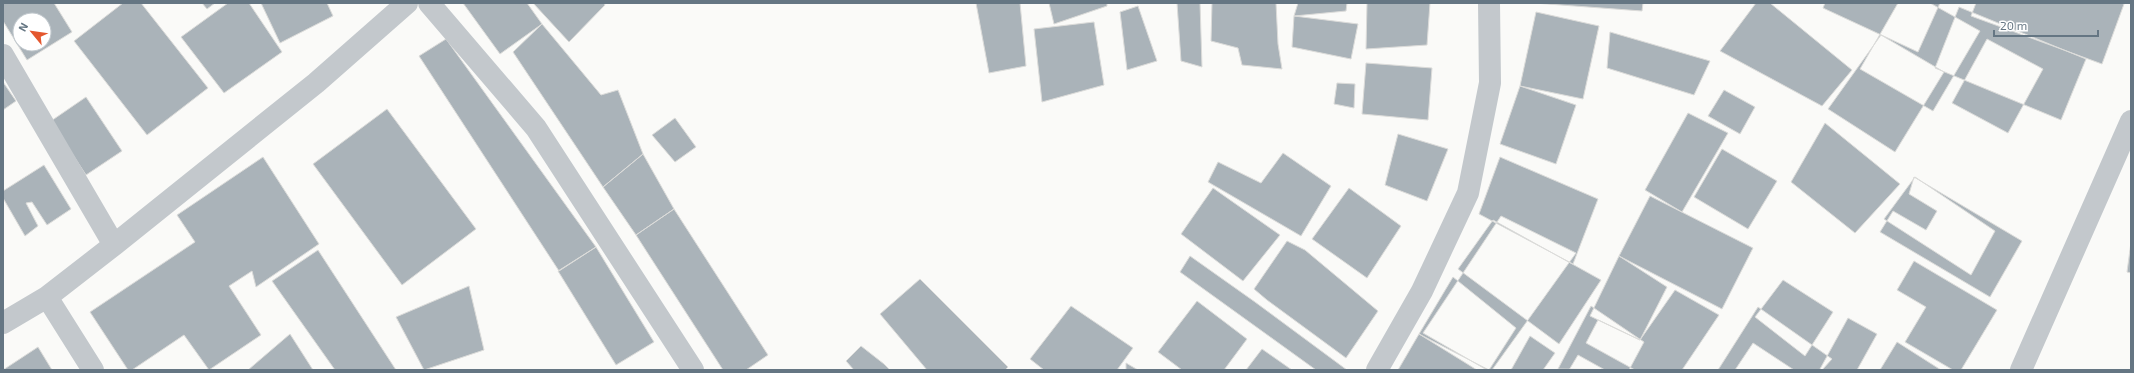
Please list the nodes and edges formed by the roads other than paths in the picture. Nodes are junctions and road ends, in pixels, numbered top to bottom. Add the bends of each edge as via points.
1 (407, 3) edge
2 (428, 3) edge
3 (1489, 3) edge
4 (3, 55) edge
5 (2131, 121) edge
6 (114, 245) junction
7 (47, 297) junction
8 (3, 322) edge
9 (93, 370) edge
10 (693, 370) edge
11 (1377, 370) edge
12 (2021, 370) edge

1 - 6 street via 316,84
2 - 10 street via 536,128
3 - 11 street via 1490,83 1468,193 1422,292
4 - 6 street
5 - 12 street
6 - 7 street
7 - 8 street
7 - 9 street

